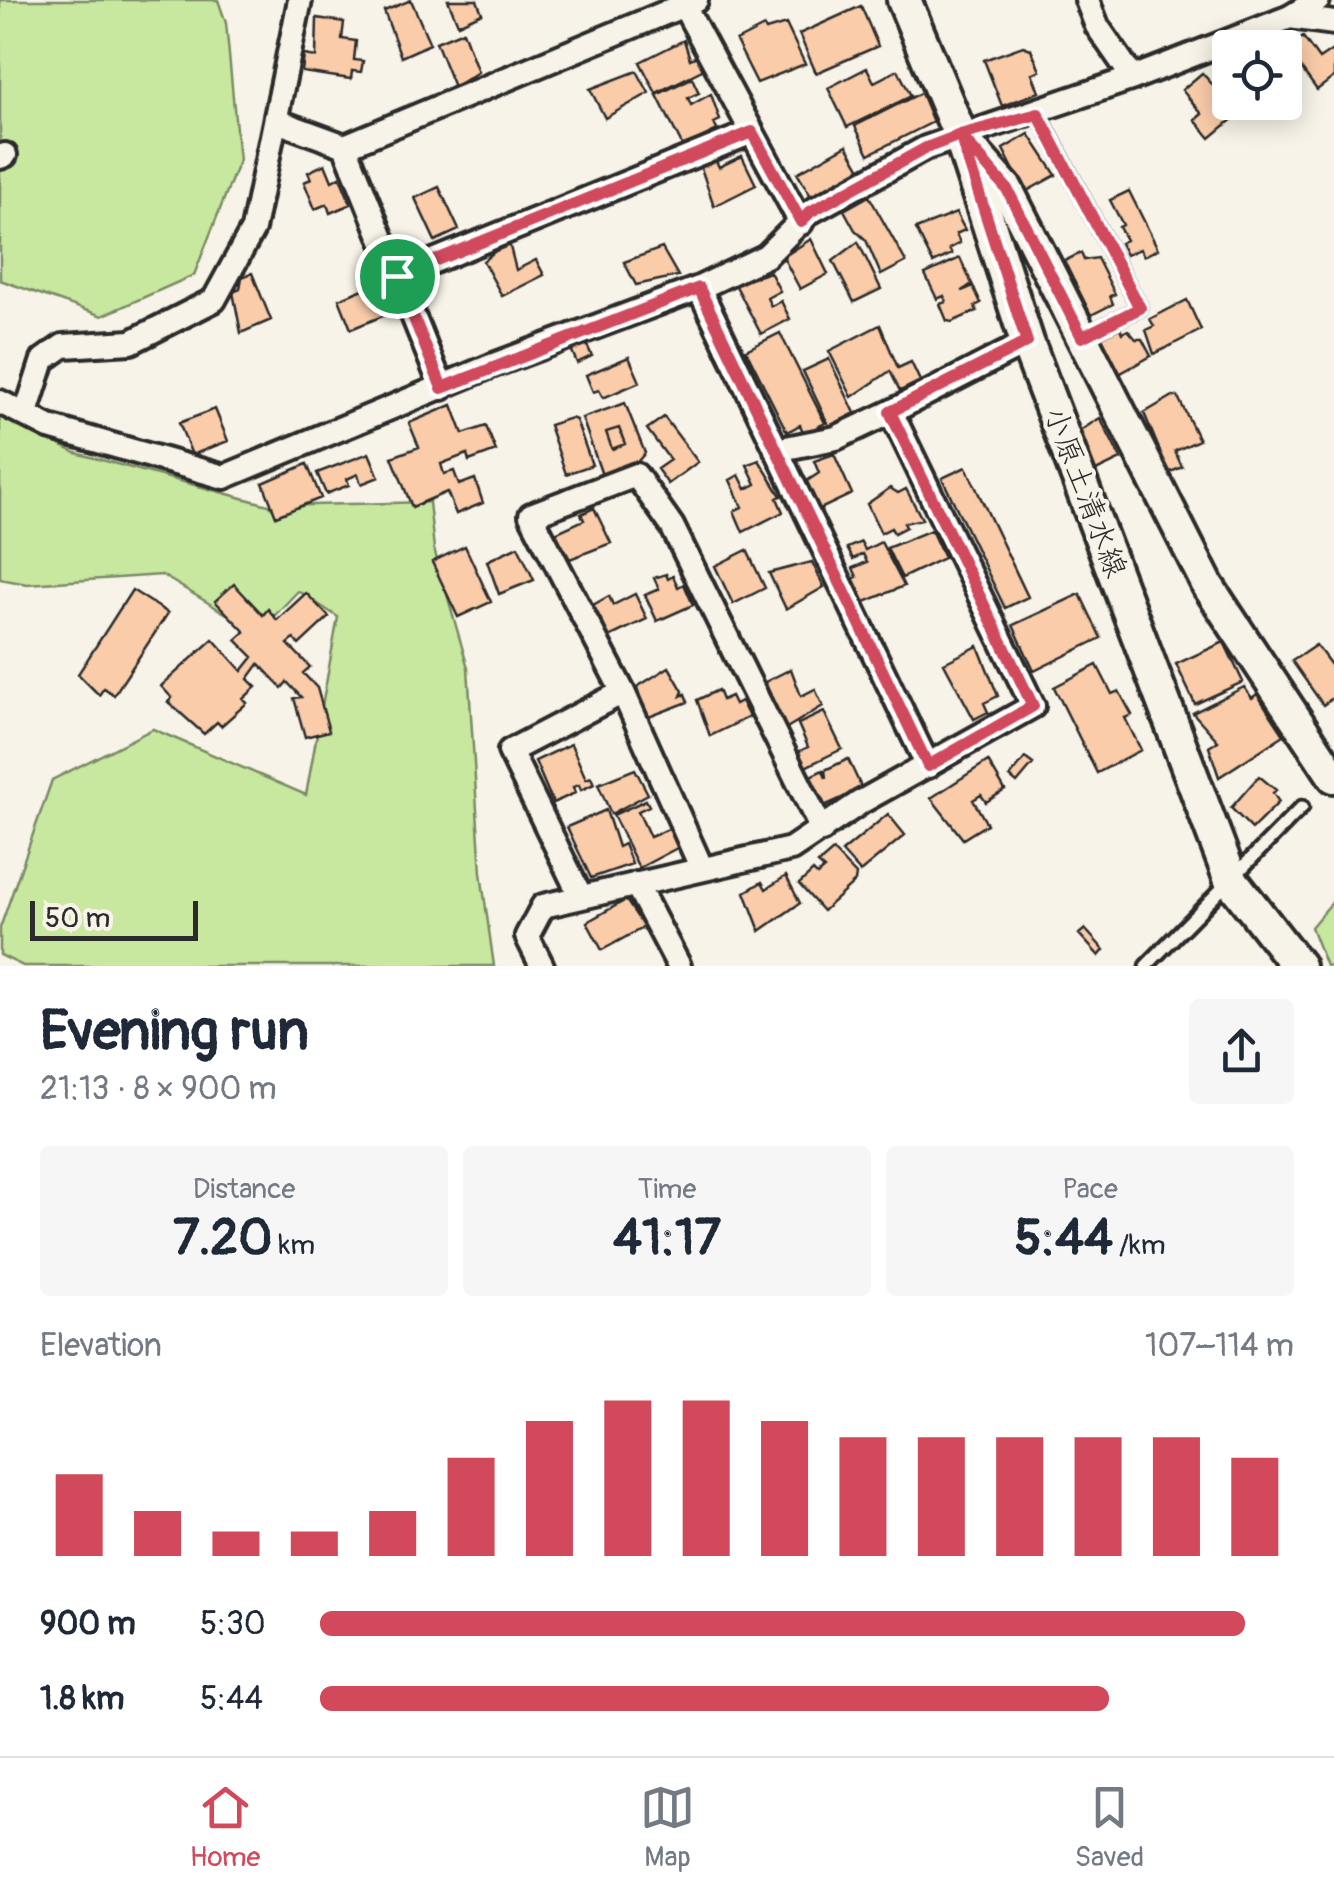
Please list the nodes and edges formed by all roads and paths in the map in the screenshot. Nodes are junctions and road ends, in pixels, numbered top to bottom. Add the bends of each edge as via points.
1 (324, 0) edge
2 (904, 0) edge
3 (1087, 0) edge
4 (1318, 0) edge
5 (687, 2) edge
6 (300, 4) edge
7 (1290, 17) junction
8 (1334, 23) edge
9 (1133, 78) junction
10 (1038, 114) junction
11 (277, 121) junction
12 (752, 132) junction
13 (960, 135) junction
14 (345, 146) junction
15 (801, 222) junction
16 (397, 276) junction
17 (699, 288) junction
18 (1082, 337) junction
19 (1027, 342) junction
20 (442, 388) junction
21 (0, 402) edge
22 (890, 412) junction
23 (26, 413) junction
24 (776, 450) junction
25 (623, 692) junction
26 (928, 766) junction
27 (1334, 777) edge
28 (1302, 807) dead end
29 (822, 830) junction
30 (702, 869) junction
31 (1230, 880) junction
32 (636, 884) junction
33 (581, 898) junction
34 (542, 966) edge
35 (679, 966) edge
36 (1146, 966) edge
37 (1298, 966) edge

1 - 6 street
2 - 13 main road, 小原土清水線
3 - 9 street
4 - 7 street
5 - 12 street
5 - 14 street
6 - 11 street
7 - 8 street
7 - 9 street
9 - 10 street
10 - 13 street
10 - 18 lane via 1140,308
11 - 14 street
11 - 23 street via 253,229 214,300 131,342 63,346 43,360
12 - 15 street
12 - 16 street
13 - 15 street
13 - 18 street via 1007,189
13 - 19 main road, 小原土清水線
14 - 16 street
15 - 17 street via 766,256
16 - 20 street
17 - 20 street
17 - 24 street
18 - 27 street via 1208,586
19 - 22 street
19 - 31 main road, 小原土清水線
20 - 23 street via 224,477 49,427
21 - 23 street
22 - 24 street via 836,438
22 - 26 street via 1033,706
24 - 26 street
25 - 29 street via 531,515 636,474 672,526
25 - 30 street
25 - 33 street via 510,751
26 - 29 street
28 - 31 lane
29 - 30 street via 791,848
30 - 32 street
31 - 36 lane
31 - 37 main road, 小原土清水線
32 - 33 street
32 - 35 street
33 - 34 street via 544,906 527,936

